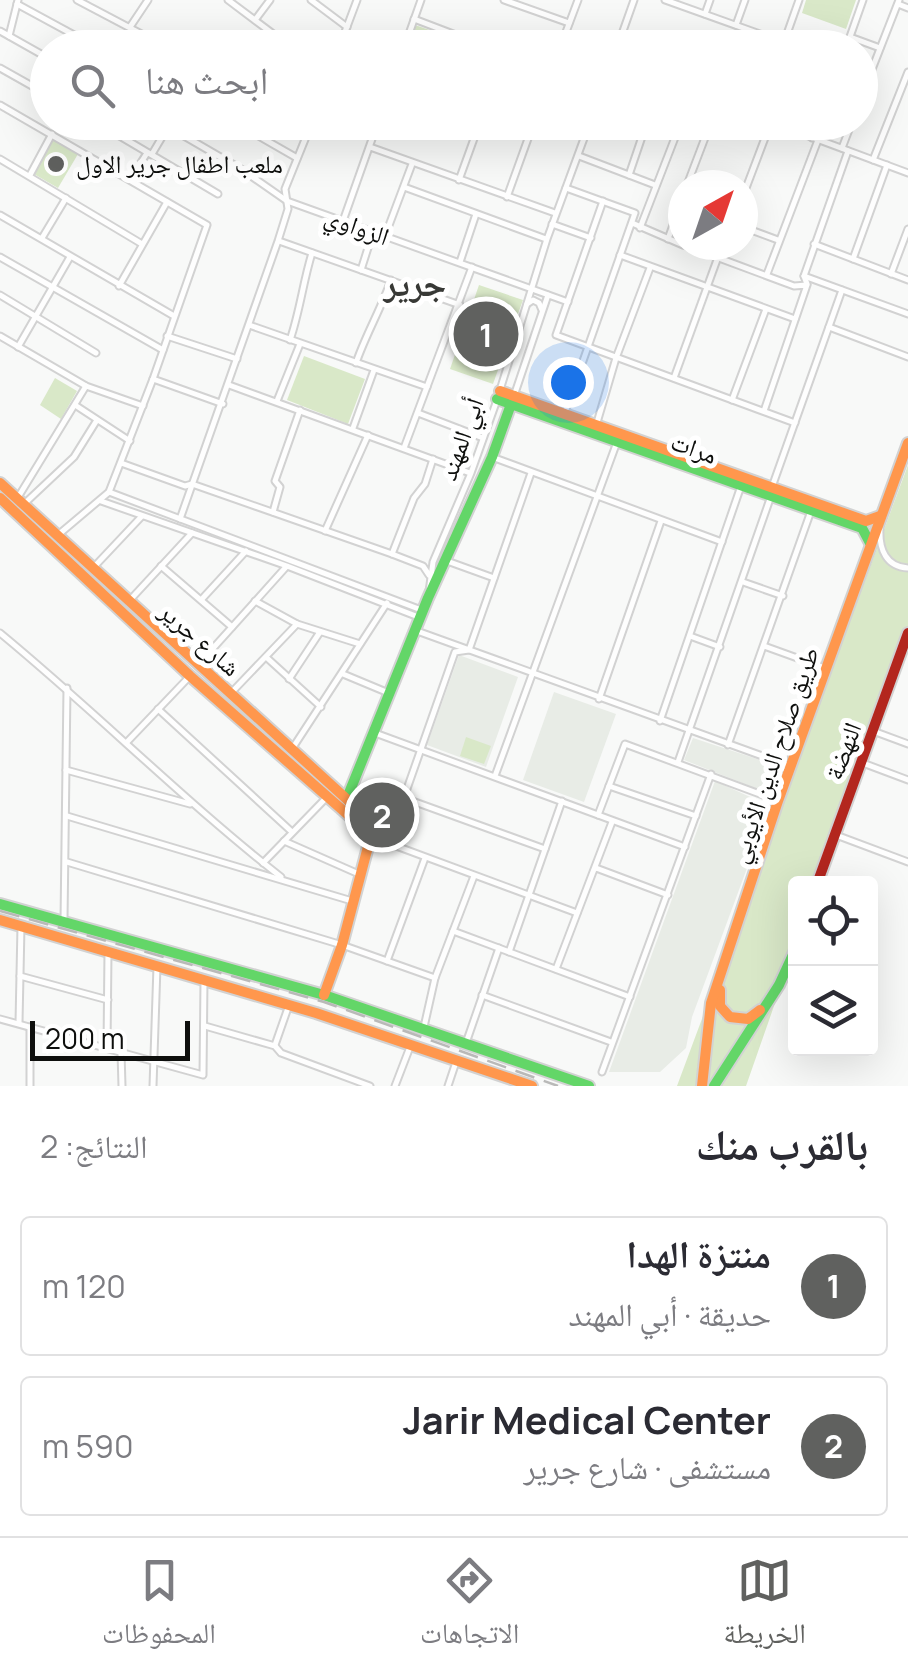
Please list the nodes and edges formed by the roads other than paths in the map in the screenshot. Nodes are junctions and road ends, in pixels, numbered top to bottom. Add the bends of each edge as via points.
1 (78, 0) edge
2 (146, 0) edge
3 (228, 0) edge
4 (270, 0) edge
5 (311, 0) edge
6 (357, 0) edge
7 (422, 0) edge
8 (504, 0) edge
9 (578, 0) edge
10 (634, 0) edge
11 (665, 0) edge
12 (710, 0) edge
13 (745, 0) edge
14 (800, 0) edge
15 (863, 0) edge
16 (18, 2) edge
17 (679, 2) edge
18 (898, 2) edge
19 (908, 8) edge
20 (705, 14) junction
21 (414, 19) junction
22 (255, 20) junction
23 (569, 23) junction
24 (736, 25) junction
25 (130, 27) junction
26 (347, 27) junction
27 (67, 30) edge
28 (135, 30) edge
29 (267, 30) edge
30 (346, 30) edge
31 (410, 30) edge
32 (443, 30) edge
33 (566, 30) edge
34 (623, 30) edge
35 (748, 30) edge
36 (789, 30) edge
37 (852, 30) edge
38 (0, 31) edge
39 (10, 36) junction
40 (30, 48) edge
41 (880, 48) joint
42 (878, 53) edge
43 (0, 68) edge
44 (908, 72) edge
45 (30, 85) edge
46 (0, 104) edge
47 (30, 121) edge
48 (49, 140) edge
49 (62, 140) edge
50 (126, 140) edge
51 (159, 140) edge
52 (190, 140) edge
53 (266, 140) edge
54 (304, 140) edge
55 (372, 140) edge
56 (473, 140) edge
57 (528, 140) edge
58 (584, 140) edge
59 (641, 140) edge
60 (674, 140) edge
61 (704, 140) edge
62 (764, 140) edge
63 (814, 140) edge
64 (820, 140) edge
65 (848, 140) edge
66 (370, 147) junction
67 (845, 150) junction
68 (149, 154) junction
69 (578, 156) junction
70 (297, 158) junction
71 (0, 159) edge
72 (873, 160) junction
73 (412, 163) junction
74 (888, 165) junction
75 (693, 170) edge
76 (753, 170) edge
77 (908, 173) edge
78 (629, 175) junction
79 (30, 176) junction
80 (130, 180) junction
81 (459, 180) junction
82 (655, 185) junction
83 (404, 187) junction
84 (566, 188) junction
85 (218, 194) dead end
86 (507, 197) junction
87 (66, 198) junction
88 (287, 201) junction
89 (603, 201) junction
90 (167, 202) junction
91 (476, 214) junction
92 (556, 214) junction
93 (0, 215) edge
94 (342, 221) junction
95 (632, 223) junction
96 (552, 224) junction
97 (640, 228) junction
98 (908, 228) edge
99 (373, 232) junction
100 (758, 232) edge
101 (385, 236) junction
102 (590, 238) junction
103 (41, 239) junction
104 (547, 239) junction
105 (668, 240) edge
106 (779, 240) junction
107 (278, 241) junction
108 (142, 244) junction
109 (814, 244) junction
110 (312, 252) junction
111 (620, 255) junction
112 (0, 256) edge
113 (70, 257) junction
114 (853, 259) junction
115 (717, 260) edge
116 (727, 260) edge
117 (460, 262) junction
118 (472, 266) junction
119 (650, 268) junction
120 (361, 270) junction
121 (767, 274) junction
122 (891, 274) junction
123 (804, 276) junction
124 (392, 280) junction
125 (908, 280) edge
126 (807, 285) junction
127 (119, 286) junction
128 (53, 288) junction
129 (532, 288) junction
130 (707, 288) junction
131 (842, 290) junction
132 (548, 294) junction
133 (0, 295) edge
134 (568, 302) junction
135 (460, 305) junction
136 (526, 305) junction
137 (766, 309) junction
138 (542, 310) junction
139 (908, 314) edge
140 (35, 315) junction
141 (174, 316) junction
142 (796, 319) junction
143 (249, 325) junction
144 (829, 326) junction
145 (0, 336) edge
146 (167, 336) junction
147 (290, 340) junction
148 (300, 344) junction
149 (18, 348) junction
150 (588, 348) junction
151 (163, 350) junction
152 (96, 353) dead end
153 (908, 357) edge
154 (616, 358) junction
155 (236, 360) junction
156 (356, 363) junction
157 (374, 370) junction
158 (674, 378) junction
159 (153, 379) junction
160 (229, 385) junction
161 (86, 386) junction
162 (427, 387) junction
163 (498, 395) junction
164 (513, 400) junction
165 (732, 400) junction
166 (277, 402) junction
167 (223, 404) junction
168 (75, 405) junction
169 (142, 406) junction
170 (531, 406) junction
171 (300, 410) junction
172 (764, 411) junction
173 (418, 413) junction
174 (564, 415) junction
175 (98, 420) junction
176 (795, 422) junction
177 (596, 426) junction
178 (352, 429) junction
179 (368, 434) junction
180 (483, 438) junction
181 (130, 440) junction
182 (617, 442) junction
183 (908, 442) edge
184 (404, 448) junction
185 (492, 457) junction
186 (908, 458) edge
187 (432, 459) junction
188 (121, 464) junction
189 (898, 468) junction
190 (472, 473) junction
191 (530, 473) junction
192 (0, 483) edge
193 (192, 484) junction
194 (741, 486) junction
195 (109, 492) junction
196 (771, 492) junction
197 (596, 496) junction
198 (0, 498) edge
199 (101, 501) junction
200 (20, 502) junction
201 (811, 510) junction
202 (273, 512) junction
203 (142, 516) junction
204 (880, 516) junction
205 (180, 518) junction
206 (661, 520) junction
207 (850, 520) junction
208 (324, 531) junction
209 (192, 533) junction
210 (56, 537) junction
211 (722, 542) junction
212 (870, 543) junction
213 (246, 551) junction
214 (392, 554) junction
215 (447, 561) junction
216 (161, 566) junction
217 (287, 566) junction
218 (908, 568) edge
219 (92, 570) junction
220 (494, 578) junction
221 (742, 582) junction
222 (783, 596) junction
223 (428, 598) junction
224 (201, 600) junction
225 (255, 601) junction
226 (128, 602) junction
227 (387, 603) junction
228 (423, 615) junction
229 (297, 624) junction
230 (232, 627) junction
231 (418, 631) junction
232 (0, 632) edge
233 (320, 632) junction
234 (908, 633) edge
235 (689, 636) junction
236 (360, 644) junction
237 (720, 646) junction
238 (764, 646) junction
239 (469, 650) junction
240 (266, 657) junction
241 (198, 665) junction
242 (825, 668) junction
243 (342, 674) junction
244 (532, 674) junction
245 (190, 676) junction
246 (289, 680) junction
247 (67, 688) junction
248 (231, 693) junction
249 (391, 694) junction
250 (599, 699) junction
251 (321, 706) junction
252 (158, 709) junction
253 (660, 721) junction
254 (690, 730) junction
255 (872, 731) junction
256 (375, 733) junction
257 (127, 742) junction
258 (908, 744) edge
259 (728, 745) junction
260 (292, 749) junction
261 (421, 749) junction
262 (678, 762) junction
263 (860, 762) junction
264 (790, 766) junction
265 (66, 770) junction
266 (711, 774) junction
267 (495, 776) junction
268 (908, 780) edge
269 (610, 786) junction
270 (327, 797) junction
271 (347, 798) junction
272 (404, 798) junction
273 (562, 801) junction
274 (778, 801) junction
275 (192, 804) junction
276 (598, 815) junction
277 (68, 816) junction
278 (696, 816) junction
279 (612, 820) junction
280 (292, 832) junction
281 (372, 834) junction
282 (833, 834) junction
283 (284, 841) junction
284 (388, 843) junction
285 (685, 846) junction
286 (546, 849) junction
287 (426, 858) junction
288 (67, 862) junction
289 (908, 862) edge
290 (263, 863) junction
291 (595, 868) junction
292 (361, 875) junction
293 (474, 876) junction
294 (820, 876) edge
295 (281, 878) junction
296 (529, 895) junction
297 (668, 895) junction
298 (353, 901) junction
299 (0, 904) edge
300 (578, 913) junction
301 (0, 920) edge
302 (64, 924) junction
303 (20, 926) junction
304 (453, 931) junction
305 (342, 944) junction
306 (499, 948) junction
307 (108, 952) junction
308 (510, 952) junction
309 (387, 961) junction
310 (788, 964) edge
311 (157, 966) junction
312 (556, 969) junction
313 (20, 976) junction
314 (720, 977) junction
315 (435, 978) junction
316 (204, 980) junction
317 (482, 994) junction
318 (324, 995) junction
319 (630, 997) junction
320 (108, 1000) junction
321 (289, 1005) junction
322 (767, 1005) junction
323 (0, 1019) edge
324 (19, 1024) junction
325 (204, 1026) junction
326 (30, 1027) junction
327 (424, 1028) junction
328 (612, 1042) junction
329 (466, 1043) junction
330 (410, 1045) junction
331 (275, 1046) junction
332 (107, 1048) junction
333 (121, 1052) junction
334 (457, 1059) junction
335 (153, 1061) junction
336 (602, 1072) dead end
337 (347, 1078) junction
338 (705, 1084) edge
339 (30, 1086) edge
340 (122, 1086) edge
341 (153, 1086) edge
342 (344, 1086) edge
343 (370, 1086) edge
344 (396, 1086) edge
345 (448, 1086) edge
346 (532, 1086) edge
347 (589, 1086) edge

1 - 25 street
2 - 25 street
3 - 22 street
4 - 22 street
5 - 26 street
6 - 26 street
7 - 21 street
8 - 23 street
9 - 23 street
10 - 34 street
11 - 17 street
12 - 20 street
13 - 24 street
14 - 36 street
15 - 37 street
16 - 27 street
16 - 39 street
17 - 20 street
18 - 19 street
18 - 41 street
20 - 24 street
21 - 31 street
21 - 32 street
22 - 29 street
23 - 33 street
24 - 35 street
25 - 28 street
26 - 30 street
38 - 39 street
39 - 40 street
41 - 42 street
43 - 45 street
44 - 72 street
46 - 47 street
48 - 79 street
49 - 80 street
50 - 68 street
51 - 68 street
52 - 88 street, الزواوي
53 - 70 street
54 - 70 street
55 - 66 street
56 - 81 street
57 - 86 street
58 - 69 street, أبي المهند
59 - 78 street
60 - 82 street
61 - 75 street
62 - 76 street
63 - 106 street
64 - 67 street
65 - 67 street
66 - 73 street
66 - 94 street
67 - 72 street
67 - 109 street
68 - 80 street
68 - 85 street
69 - 78 street
69 - 84 street, أبي المهند
70 - 88 street
71 - 79 street
72 - 74 street
73 - 81 street
73 - 83 street
74 - 77 street
74 - 114 street
78 - 82 street
79 - 87 street
80 - 90 street
81 - 86 street
82 - 97 street
83 - 91 street
83 - 101 street
84 - 89 street
84 - 92 street, أبي المهند
86 - 92 street
87 - 103 street
87 - 108 street
88 - 94 street, الزواوي
88 - 107 street
89 - 95 street via 635,214
89 - 102 street
90 - 108 street
90 - 141 street via 207,225
91 - 104 street
91 - 117 street
92 - 96 street, أبي المهند
93 - 103 street
94 - 99 street, الزواوي
95 - 97 street
95 - 111 street
96 - 102 street
96 - 104 street, أبي المهند
97 - 105 street
98 - 122 street
99 - 101 street, الزواوي
99 - 120 street
100 - 106 street
101 - 117 street, الزواوي
102 - 134 street
103 - 113 street
104 - 129 street, أبي المهند
106 - 121 street
107 - 110 street
107 - 143 street
108 - 127 street
109 - 114 street
109 - 123 street
110 - 120 street
110 - 147 street
111 - 119 street
111 - 150 street
112 - 128 street
113 - 127 street
113 - 128 street
114 - 122 street
115 - 130 street
116 - 121 street
117 - 118 street, الزواوي
118 - 129 street, الزواوي
118 - 135 street
119 - 130 street
119 - 154 street
120 - 124 street
121 - 126 street
122 - 125 street
123 - 126 street
123 - 131 street
124 - 135 street
124 - 156 street
126 - 142 street
127 - 141 street
128 - 140 street
128 - 151 street
129 - 132 street, الزواوي
129 - 136 street, أبي المهند
130 - 137 street
130 - 158 street
131 - 139 street
131 - 144 street
132 - 134 street, الزواوي
132 - 138 street, أبي المهند
133 - 140 street
134 - 150 street via 556,335
135 - 162 street
136 - 138 street via 533,300
136 - 163 street, أبي المهند
137 - 142 street
137 - 165 street
138 - 164 street, أبي المهند
140 - 149 street
140 - 152 street
141 - 146 street
142 - 172 street
143 - 147 street
143 - 155 street
144 - 153 street
144 - 176 street
145 - 149 street
146 - 151 street
146 - 155 street
147 - 148 street
148 - 156 street
148 - 166 street
149 - 161 street
150 - 154 street
150 - 174 street
151 - 159 street
154 - 158 street
154 - 177 street
155 - 160 street
156 - 157 street
157 - 162 street
157 - 178 street
158 - 165 street
159 - 167 street
159 - 169 street
160 - 166 street
160 - 167 street
161 - 168 street
161 - 169 street
162 - 173 street
163 - 164 main road, مرات
163 - 180 street, أبي المهند
164 - 170 main road, مرات
164 - 185 main road, أبي المهند
165 - 172 street
166 - 171 street
167 - 193 street
168 - 175 street
168 - 200 street
169 - 181 street
170 - 174 main road, مرات
170 - 182 main road, مرات
171 - 178 street
171 - 202 street via 275,481 280,487
172 - 176 street
173 - 180 street
173 - 184 street
174 - 177 main road, مرات
175 - 181 street
175 - 200 street via 74,457
176 - 196 street
177 - 196 main road, مرات
178 - 179 street
179 - 184 street
179 - 208 street
180 - 190 street, أبي المهند
181 - 188 street
182 - 194 main road, مرات
182 - 197 street
183 - 189 main road, طريق صلاح الدين الأيوبي
184 - 187 street
185 - 191 street
185 - 215 main road, أبي المهند
186 - 189 street
187 - 190 street
187 - 214 street
188 - 193 street
188 - 195 street
189 - 204 main road, طريق صلاح الدين الأيوبي
190 - 223 street, أبي المهند via 433,562
191 - 197 street
191 - 220 street
192 - 200 main road, شارع جرير
193 - 202 street
193 - 205 street
194 - 196 main road, مرات
194 - 211 street
195 - 199 street
195 - 205 street
196 - 201 main road, مرات
196 - 207 main road, مرات
196 - 221 street
197 - 206 street
197 - 244 street
198 - 245 main road, شارع جرير
199 - 203 street
199 - 210 street
200 - 210 main road, شارع جرير
201 - 207 main road, مرات
201 - 222 street
202 - 208 street
203 - 209 street
203 - 219 street
204 - 207 main road, مرات
204 - 212 main road, طريق صلاح الدين الأيوبي
204 - 218 street via 885,557
205 - 228 street
206 - 211 street
206 - 250 street
207 - 212 main road, مرات
208 - 214 street
209 - 213 street
209 - 216 street
210 - 219 main road, شارع جرير
211 - 235 street
212 - 242 main road, طريق صلاح الدين الأيوبي
213 - 217 street
213 - 224 street
214 - 223 street via 423,566
215 - 220 street
215 - 223 main road, أبي المهند
216 - 224 street
216 - 226 street
217 - 225 street
217 - 227 street
219 - 226 main road, شارع جرير
220 - 239 street
221 - 222 street
221 - 237 street
222 - 238 street
223 - 228 main road, أبي المهند
224 - 230 street
225 - 229 street
225 - 230 street
226 - 241 main road, شارع جرير
227 - 228 street
227 - 236 street
228 - 231 main road, أبي المهند
229 - 233 street
229 - 240 street
230 - 241 street
231 - 239 street
231 - 249 main road, أبي المهند
232 - 247 street
233 - 236 street
233 - 246 street
234 - 255 main road, النهضة
235 - 237 street
235 - 253 street
236 - 243 street
237 - 254 street
238 - 242 street
238 - 259 street
239 - 244 street
239 - 261 street via 455,652
240 - 246 street
240 - 248 street
241 - 248 main road, شارع جرير
242 - 264 main road, طريق صلاح الدين الأيوبي
243 - 249 street
243 - 251 street
244 - 250 street
244 - 267 street
245 - 252 street
245 - 270 main road, شارع جرير
246 - 251 street
247 - 257 street
247 - 265 street
248 - 260 main road, شارع جرير
249 - 256 main road, أبي المهند
250 - 253 street
251 - 260 street
252 - 257 street
252 - 280 street
253 - 254 street
254 - 259 street
254 - 262 street
255 - 258 street
255 - 263 main road, النهضة
256 - 261 street
256 - 271 main road, أبي المهند
257 - 275 street
259 - 264 street
260 - 271 main road, شارع جرير
261 - 267 street
261 - 272 street
262 - 266 street
262 - 269 street via 625,744
263 - 268 street
263 - 282 main road, النهضة
264 - 274 main road, طريق صلاح الدين الأيوبي
265 - 275 street
265 - 277 street
266 - 274 street
266 - 278 street
267 - 273 street
269 - 276 street
269 - 278 street
270 - 280 street
270 - 281 main road, شارع جرير
271 - 281 main road, شارع جرير
272 - 284 street
272 - 286 street
273 - 276 street
273 - 286 street
274 - 314 main road, طريق صلاح الدين الأيوبي
275 - 290 street
276 - 279 street
277 - 288 street
277 - 295 street
278 - 285 street
279 - 285 street
279 - 291 street
280 - 283 street
281 - 284 street
281 - 292 main road
282 - 289 street
282 - 294 main road, النهضة
283 - 290 street
283 - 292 street
284 - 287 street
285 - 297 street
286 - 296 street
287 - 293 street
287 - 309 street
288 - 302 street
288 - 305 street
290 - 295 street
291 - 297 street
291 - 300 street
292 - 298 main road
293 - 296 street
293 - 304 street
295 - 298 street
296 - 300 street
296 - 308 street
297 - 319 street
298 - 305 main road
299 - 302 main road
300 - 312 street
301 - 303 main road
302 - 318 main road
303 - 307 main road
303 - 313 street
304 - 306 street
304 - 315 street
305 - 309 street
305 - 318 main road
306 - 308 street
306 - 317 street
307 - 311 main road
307 - 320 street
308 - 312 street
309 - 315 street
310 - 322 main road
311 - 316 main road
311 - 335 street
312 - 319 street
313 - 320 street
313 - 324 street
314 - 322 main road via 726,1015 748,1018
314 - 338 main road, طريق صلاح الدين الأيوبي via 711,1004
315 - 327 street
316 - 321 main road
316 - 325 street
317 - 328 street
317 - 329 street
318 - 327 main road
319 - 328 street
320 - 332 street
321 - 330 main road
321 - 331 street
322 - 338 main road
323 - 324 street
324 - 326 street
325 - 331 street
325 - 335 street via 203,1075
326 - 332 street
326 - 339 street
327 - 329 main road
328 - 336 street
329 - 347 main road
330 - 334 main road
330 - 344 street
331 - 337 street
332 - 333 street
333 - 335 street
333 - 340 street
334 - 345 street
334 - 346 main road
335 - 341 street
337 - 342 street
337 - 343 street

